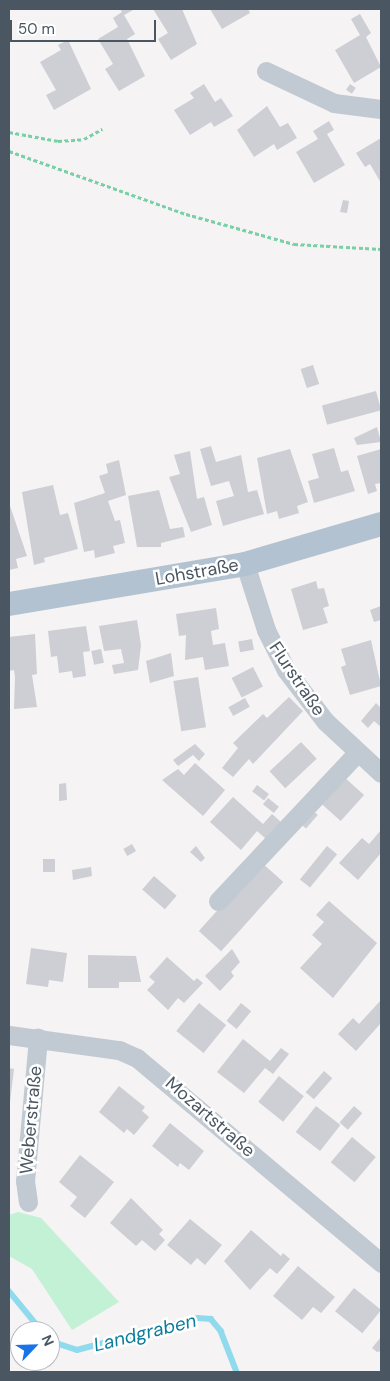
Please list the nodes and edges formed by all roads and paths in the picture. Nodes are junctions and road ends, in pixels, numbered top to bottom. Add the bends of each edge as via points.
1 (266, 71) dead end
2 (381, 109) edge
3 (102, 129) dead end
4 (9, 132) edge
5 (9, 151) edge
6 (381, 249) edge
7 (381, 524) edge
8 (245, 564) junction
9 (9, 604) edge
10 (358, 752) junction
11 (381, 773) edge
12 (218, 901) dead end
13 (9, 1035) edge
14 (38, 1038) junction
15 (28, 1202) dead end
16 (381, 1263) edge

1 - 2 street via 334,103
3 - 4 path via 84,139 58,141
5 - 6 path via 186,214 294,244
7 - 8 main road, Lohstraße
8 - 9 main road, Lohstraße
8 - 10 street, Flurstraße via 266,630 286,670 325,722
10 - 11 street, Flurstraße
10 - 12 street
13 - 14 street, Mozartstraße
14 - 15 street, Weberstraße via 25,1181
14 - 16 street, Mozartstraße via 119,1050 137,1058

